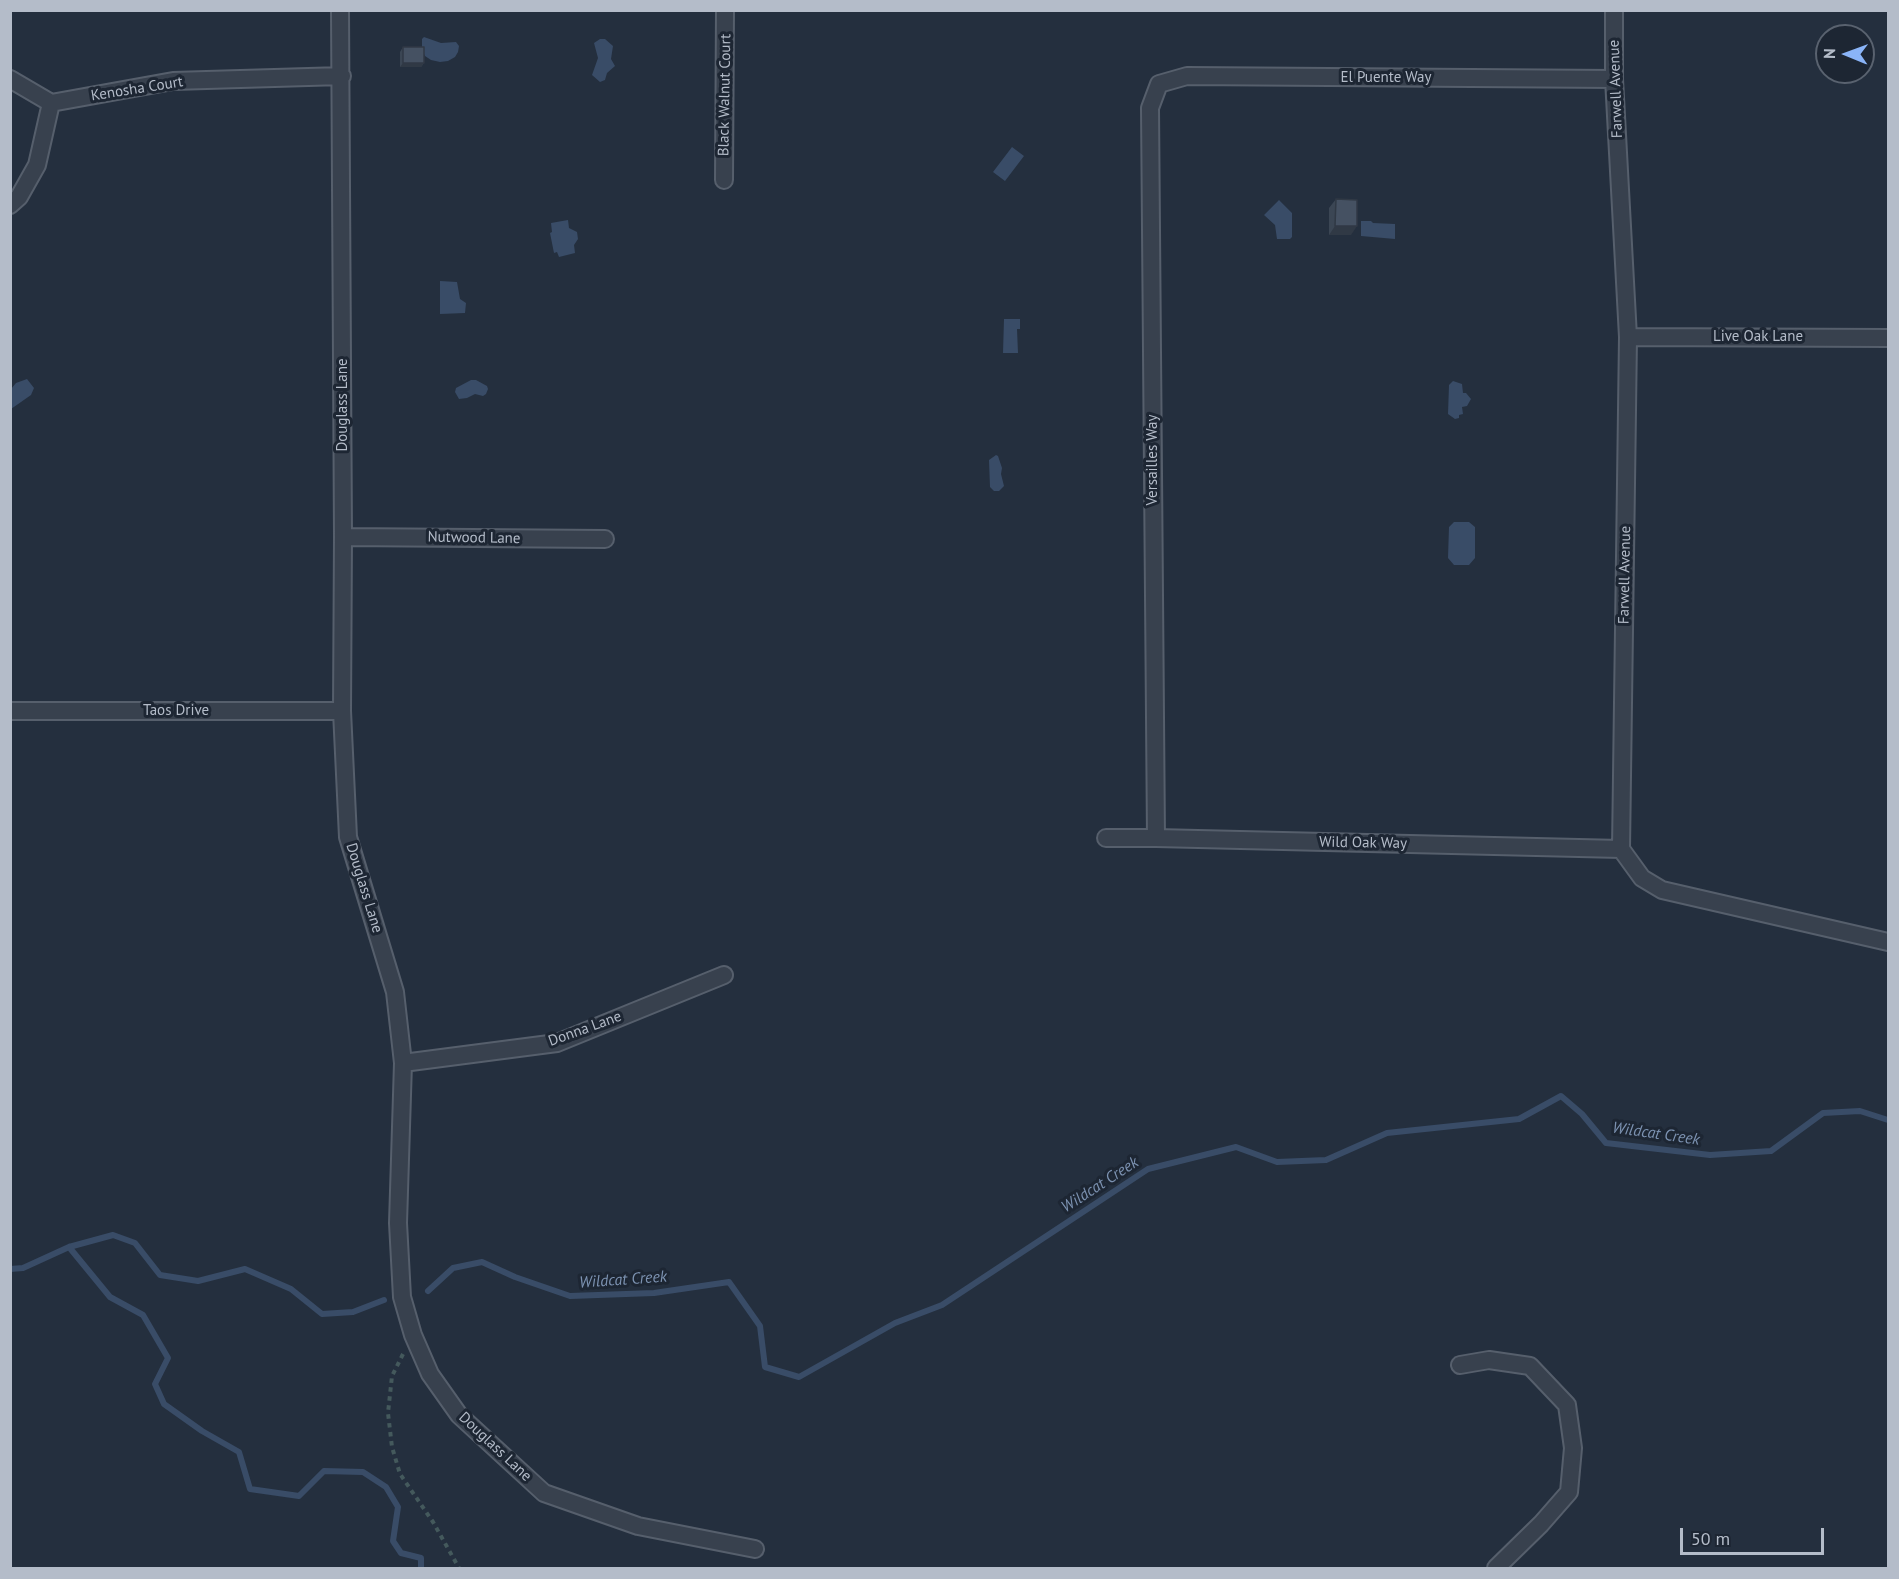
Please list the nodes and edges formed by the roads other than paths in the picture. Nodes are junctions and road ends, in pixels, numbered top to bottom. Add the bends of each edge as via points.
1 (340, 10) edge
2 (725, 10) edge
3 (1614, 10) edge
4 (342, 76) junction
5 (10, 79) edge
6 (1614, 79) junction
7 (1159, 84) joint
8 (51, 103) junction
9 (724, 180) dead end
10 (10, 205) edge
11 (1628, 337) junction
12 (1888, 338) edge
13 (343, 537) junction
14 (605, 539) dead end
15 (10, 711) edge
16 (342, 711) junction
17 (1106, 838) dead end
18 (1156, 838) junction
19 (1621, 849) junction
20 (1888, 942) edge
21 (724, 975) dead end
22 (403, 1063) junction
23 (1460, 1365) dead end
24 (755, 1549) dead end
25 (1496, 1569) edge

1 - 4 street, Douglass Lane
2 - 9 street, Black Walnut Court
3 - 6 street, Farwell Avenue
4 - 8 street, Kenosha Court via 173,81
4 - 13 street, Douglass Lane
5 - 8 street
6 - 7 street, El Puente Way via 1187,76
6 - 11 street, Farwell Avenue
7 - 18 street, Versailles Way via 1150,108
8 - 10 street via 37,165
11 - 12 street, Live Oak Lane
11 - 19 street, Farwell Avenue
13 - 14 street, Nutwood Lane
13 - 16 street, Douglass Lane
15 - 16 street, Taos Drive
16 - 22 street, Douglass Lane via 348,837 395,992
17 - 18 street, Wild Oak Way
18 - 19 street, Wild Oak Way
19 - 20 street via 1642,878 1662,890
21 - 22 street, Donna Lane via 557,1043
22 - 24 street, Douglass Lane via 398,1223 402,1297 430,1374 459,1415 544,1493 638,1526
23 - 25 street via 1489,1360 1530,1366 1567,1405 1573,1449 1569,1492

